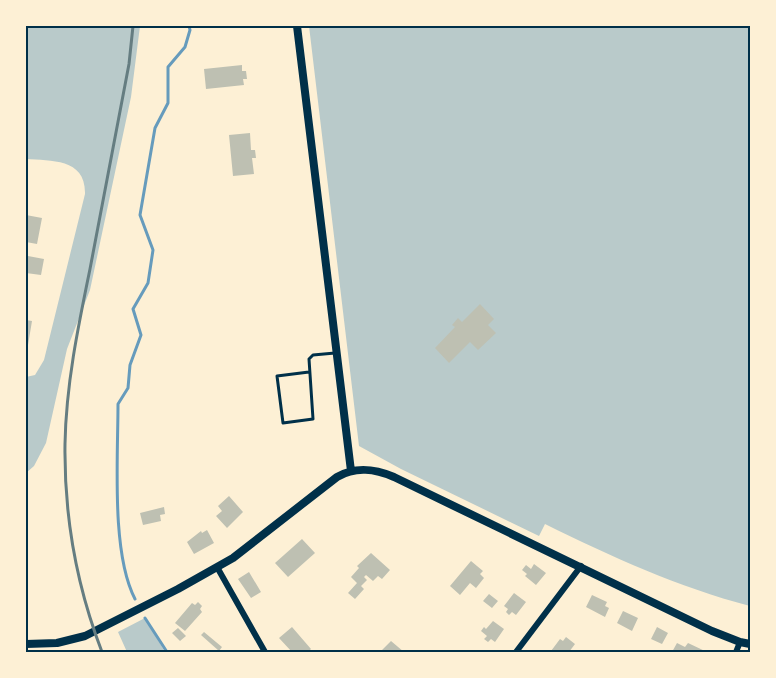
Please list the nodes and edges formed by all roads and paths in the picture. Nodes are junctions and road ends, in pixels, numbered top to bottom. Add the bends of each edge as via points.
1 (297, 26) edge
2 (337, 353) junction
3 (309, 372) junction
4 (351, 471) junction
5 (581, 566) junction
6 (217, 567) junction
7 (740, 642) junction
8 (26, 644) edge
9 (750, 644) edge
10 (265, 652) edge
11 (516, 652) edge
12 (736, 652) edge

1 - 2 main road
2 - 3 lane via 311,357
2 - 4 main road
3 - 3 lane via 313,419 283,423 277,376
4 - 5 main road via 372,470 394,477
4 - 6 main road via 330,482
5 - 7 main road
5 - 11 street
6 - 8 main road via 85,636 57,644
6 - 10 street
7 - 9 main road
7 - 12 street

